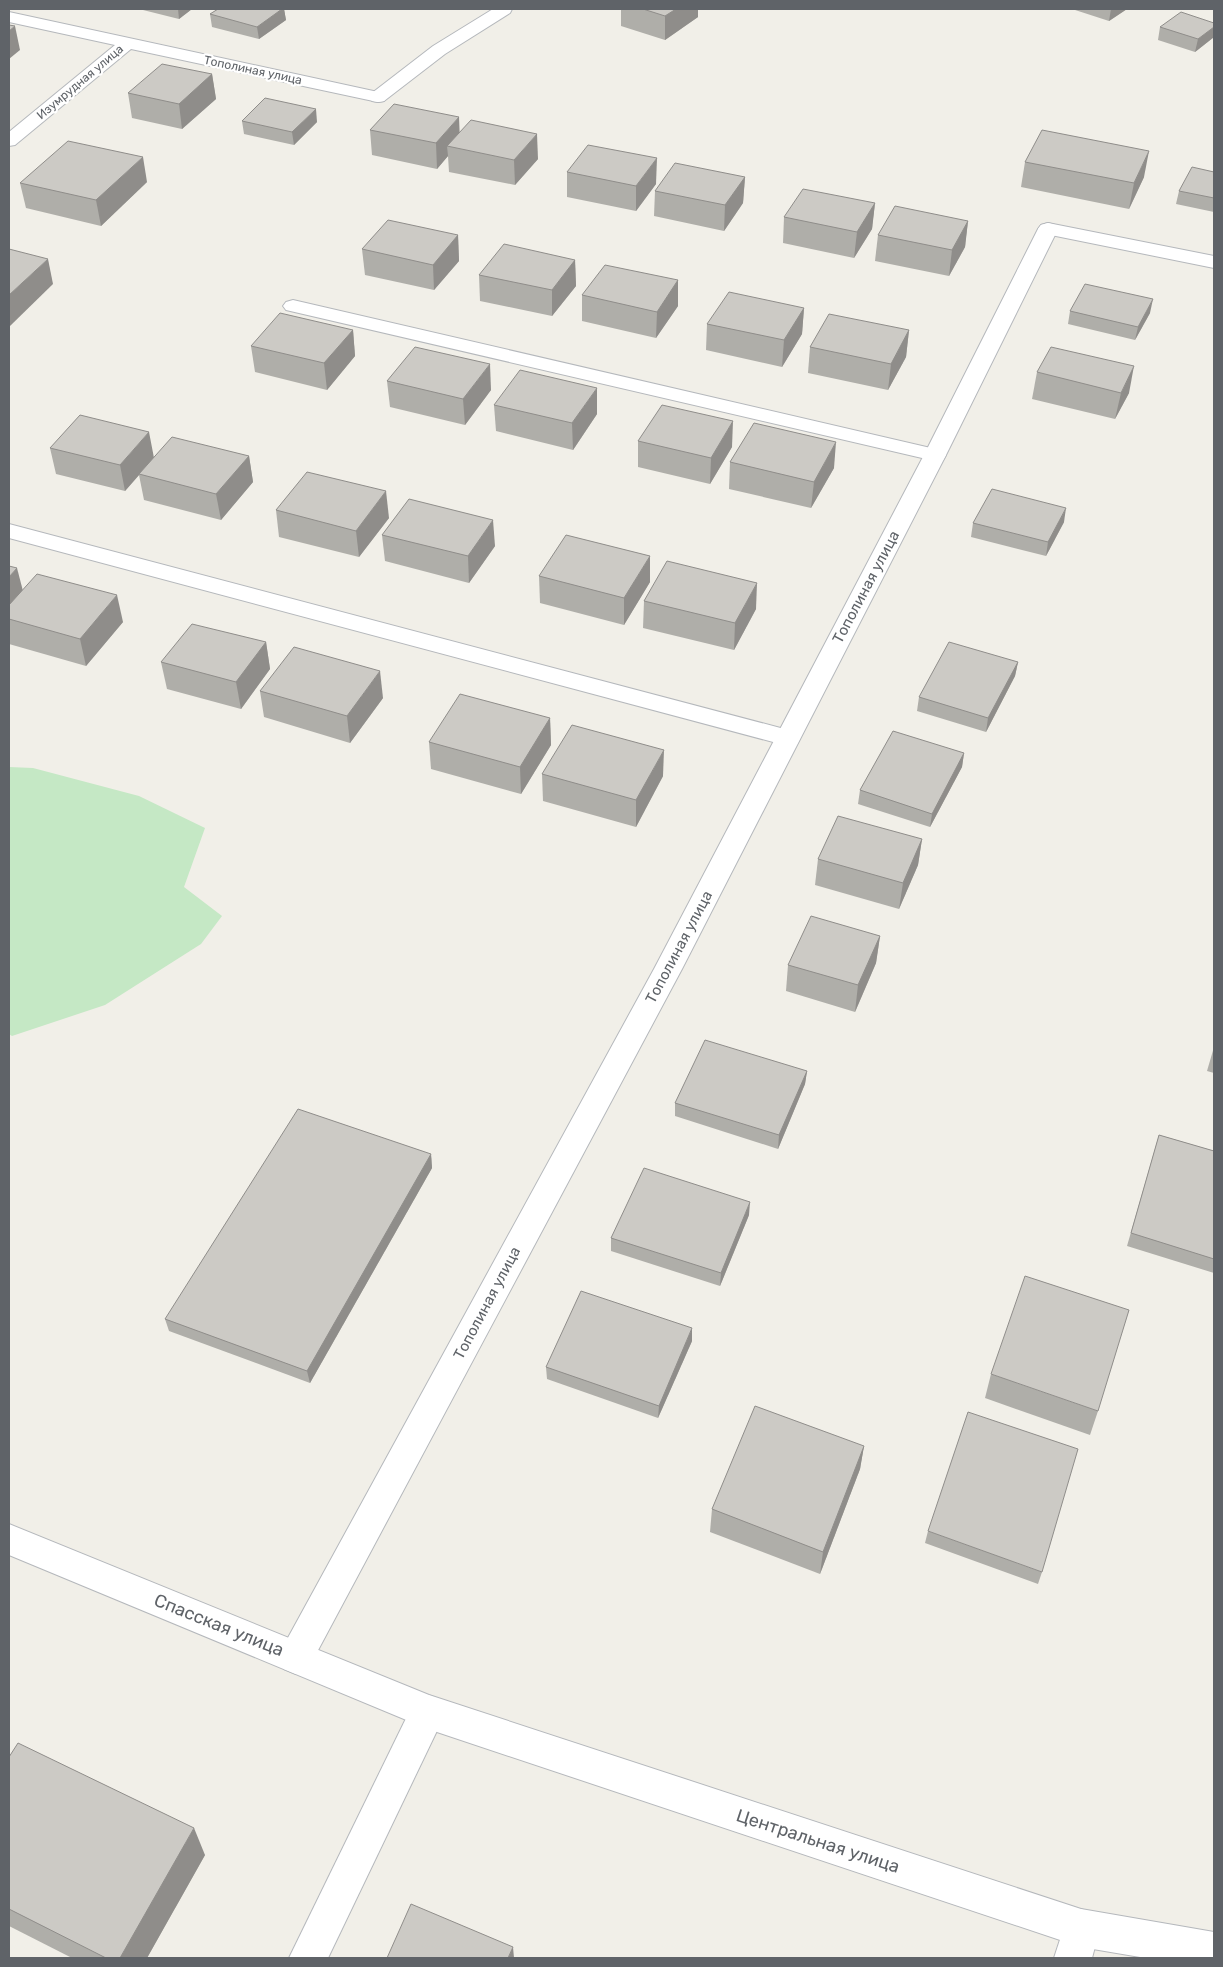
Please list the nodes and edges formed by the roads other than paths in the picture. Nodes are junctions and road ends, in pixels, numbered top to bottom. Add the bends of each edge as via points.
1 (504, 9) edge
2 (9, 16) edge
3 (128, 43) junction
4 (9, 141) edge
5 (1214, 262) edge
6 (293, 306) dead end
7 (935, 455) junction
8 (9, 531) edge
9 (788, 738) junction
10 (9, 1540) edge
11 (296, 1657) junction
12 (428, 1712) junction
13 (1077, 1943) edge
14 (1214, 1951) edge
15 (308, 1958) edge

1 - 3 street, Тополиная улица via 438,50 378,97
2 - 3 street, Изумрудная улица
3 - 4 street, Изумрудная улица
5 - 7 street, Тополиная улица via 1048,229
6 - 7 street
7 - 9 street, Тополиная улица
8 - 9 street
9 - 11 street, Тополиная улица via 668,969
10 - 11 street, Спасская улица
11 - 12 street, Спасская улица
12 - 13 street, Центральная улица
12 - 15 street
13 - 14 street, Центральная улица

